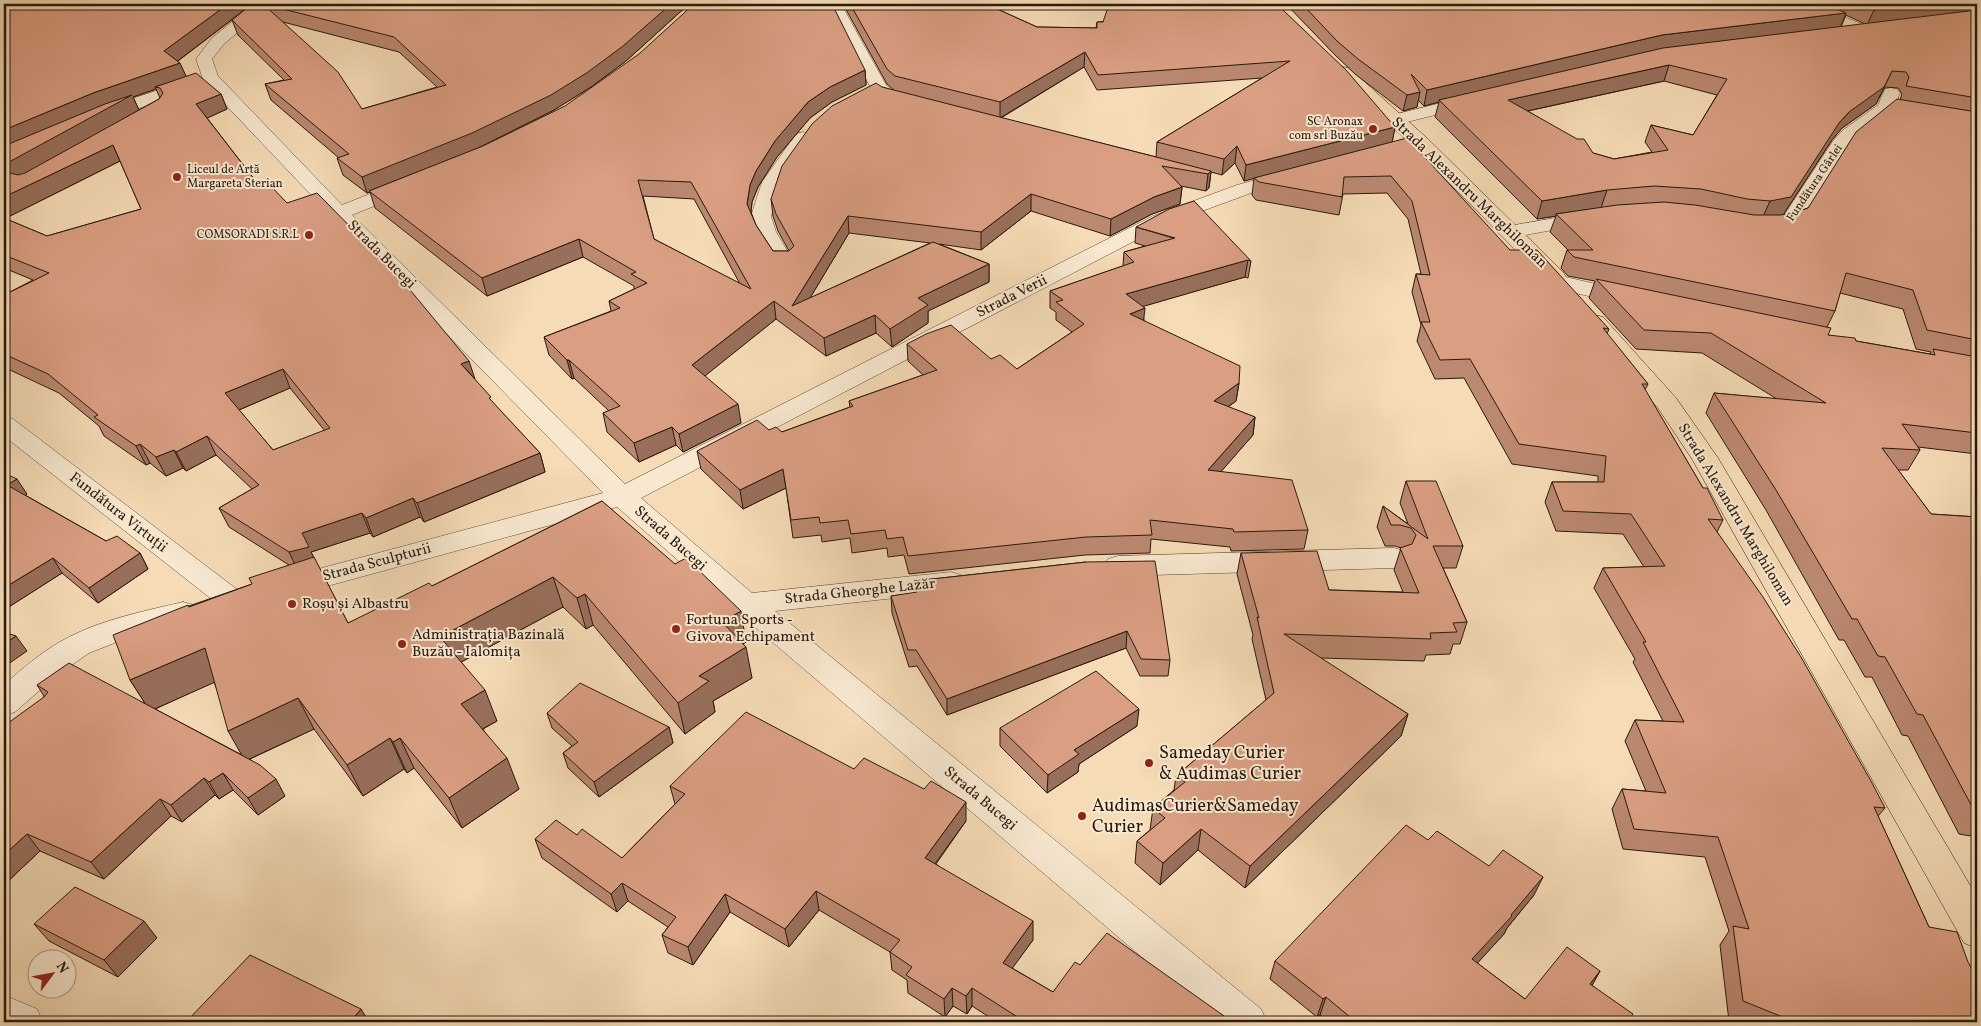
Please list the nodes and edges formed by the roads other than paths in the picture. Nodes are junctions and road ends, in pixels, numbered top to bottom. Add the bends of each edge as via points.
1 (263, 4) edge
2 (834, 4) edge
3 (1804, 4) edge
4 (1883, 29) edge
5 (1864, 31) junction
6 (1834, 35) edge
7 (1323, 53) edge
8 (213, 82) junction
9 (1492, 96) edge
10 (1894, 104) edge
11 (918, 105) edge
12 (1395, 120) junction
13 (86, 121) edge
14 (134, 122) edge
15 (819, 122) edge
16 (1420, 143) junction
17 (1393, 150) edge
18 (1309, 172) edge
19 (421, 180) edge
20 (1216, 182) dead end
21 (1244, 189) junction
22 (339, 213) junction
23 (1610, 214) edge
24 (1750, 225) edge
25 (1509, 232) junction
26 (783, 262) edge
27 (1561, 283) junction
28 (1648, 302) edge
29 (4, 424) edge
30 (622, 497) junction
31 (1394, 558) dead end
32 (1095, 566) edge
33 (979, 579) edge
34 (233, 601) junction
35 (746, 604) junction
36 (4, 704) edge
37 (1977, 931) edge
38 (4, 1014) edge
39 (23, 1022) edge
40 (1247, 1022) edge

1 - 8 street via 218,41 204,59
2 - 11 street via 871,92
3 - 5 street
4 - 5 street
5 - 6 street
7 - 12 main road, Strada Alexandru Marghiloman
8 - 13 street
8 - 14 street
8 - 22 street, Strada Bucegi
9 - 12 street
10 - 24 street, Fundătura Gârlei via 1850,134 1840,145 1791,221 1775,228
12 - 16 main road, Strada Alexandru Marghiloman
15 - 26 street via 805,135 772,182 761,216
16 - 17 street
16 - 25 main road, Strada Alexandru Marghiloman
18 - 21 street, Strada Verii
19 - 22 street
20 - 21 street
21 - 30 street, Strada Verii via 1160,220
22 - 30 street, Strada Bucegi
23 - 25 street
25 - 27 main road, Strada Alexandru Marghiloman
27 - 28 street
27 - 37 main road, Strada Alexandru Marghiloman via 1667,403 1705,458
29 - 34 street, Fundătura Virtuții
30 - 34 street, Strada Sculpturii
30 - 35 street, Strada Bucegi
31 - 32 street
33 - 35 street, Strada Gheorghe Lazăr
34 - 36 street, Strada Sculpturii via 134,624 89,640 36,675
35 - 40 street, Strada Bucegi
38 - 39 street

